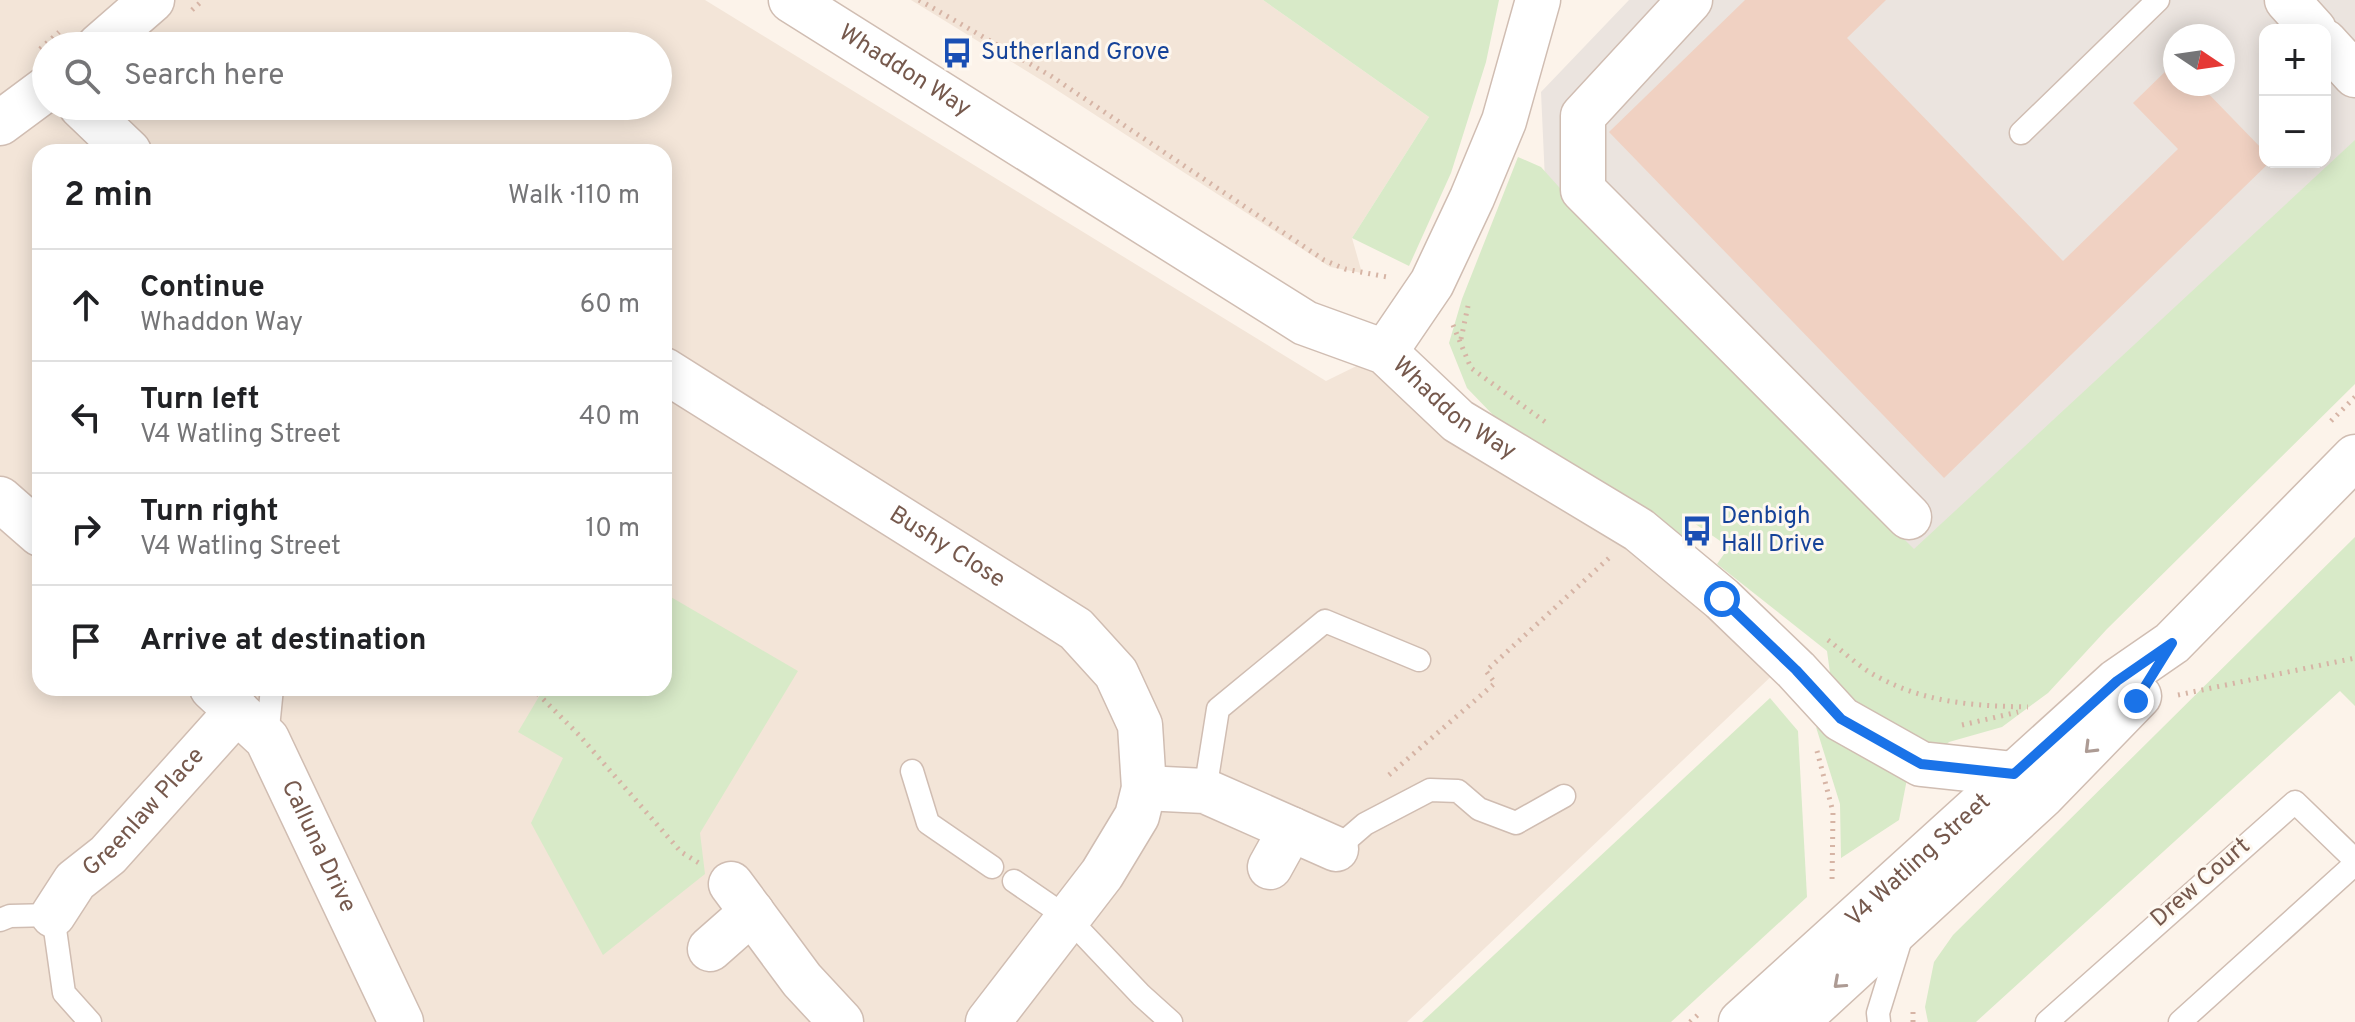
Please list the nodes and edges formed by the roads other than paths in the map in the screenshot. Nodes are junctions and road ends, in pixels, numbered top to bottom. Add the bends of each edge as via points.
1 (152, 0) edge
2 (791, 0) edge
3 (1538, 0) edge
4 (1690, 0) edge
5 (2158, 0) edge
6 (2287, 0) edge
7 (2309, 24) edge
8 (91, 32) edge
9 (2331, 49) edge
10 (2355, 75) edge
11 (32, 82) edge
12 (96, 120) edge
13 (0, 123) edge
14 (2021, 133) dead end
15 (121, 144) edge
16 (1385, 352) junction
17 (672, 375) edge
18 (2339, 443) edge
19 (0, 499) edge
20 (1909, 517) dead end
21 (32, 527) edge
22 (2172, 643) junction
23 (1419, 660) dead end
24 (247, 707) edge
25 (912, 771) dead end
26 (2014, 774) junction
27 (1144, 788) junction
28 (1205, 791) junction
29 (1564, 796) dead end
30 (1336, 849) joint
31 (2355, 862) edge
32 (992, 867) dead end
33 (1014, 881) dead end
34 (53, 915) junction
35 (1068, 918) junction
36 (0, 920) edge
37 (1906, 924) junction
38 (710, 949) dead end
39 (90, 1022) edge
40 (401, 1022) edge
41 (841, 1022) edge
42 (988, 1022) edge
43 (1171, 1022) edge
44 (1741, 1022) edge
45 (1796, 1022) edge
46 (1879, 1022) edge
47 (2047, 1022) edge
48 (2180, 1022) edge

1 - 8 street
2 - 16 street, Whaddon Way via 1305,323
3 - 16 street via 1504,121 1472,198 1423,300
4 - 20 street via 1583,116 1583,190
5 - 14 lane
6 - 7 street
9 - 10 street
11 - 13 street
12 - 15 street
16 - 26 street, Whaddon Way via 1458,421 1639,530 1722,599 1796,670 1827,730 1921,764
17 - 27 street, Bushy Close via 1076,629 1116,673 1140,725
18 - 22 street, V4 Watling Street
19 - 21 street
22 - 26 street, V4 Watling Street via 2117,681
22 -> 37 street, V4 Watling Street via 2136,701
23 - 28 lane via 1325,621 1218,709
24 - 34 street, Greenlaw Place via 108,855 75,881
24 - 40 street, Calluna Drive
25 - 32 lane via 928,823
26 - 44 street, V4 Watling Street
27 - 28 street
27 - 35 street, Bushy Close via 1137,816
28 - 30 street via 1281,848
29 - 30 lane via 1516,823 1479,809 1458,791 1430,790 1365,824
31 - 47 lane, Drew Court via 2295,802
31 - 48 lane, Drew Court
33 - 35 lane
34 - 36 lane
34 - 39 lane via 64,993
35 - 42 street, Bushy Close
35 - 43 lane
37 -> 45 street, V4 Watling Street
37 - 46 lane
38 - 41 street via 742,898 802,980

